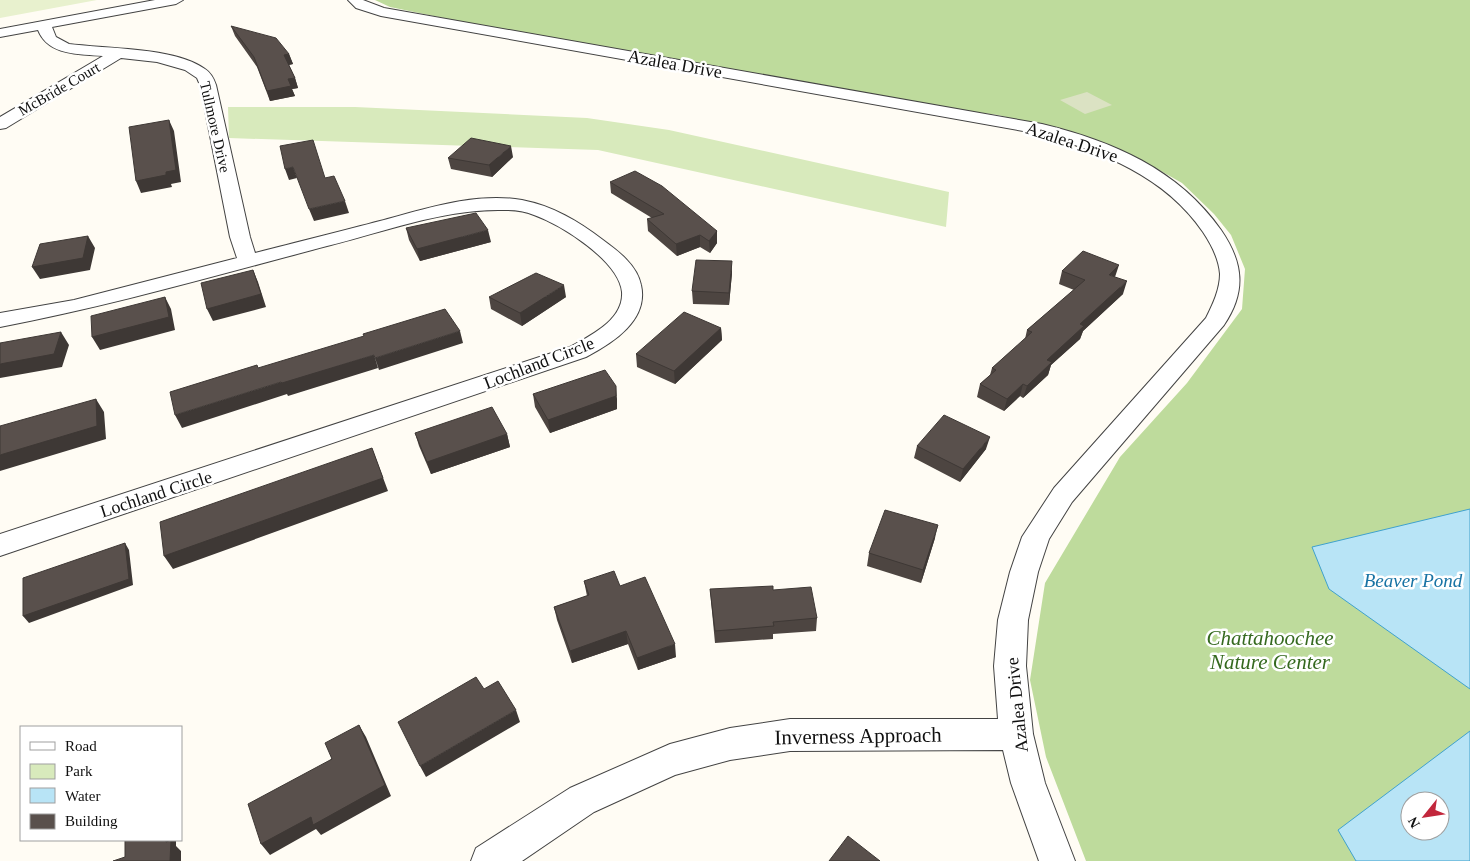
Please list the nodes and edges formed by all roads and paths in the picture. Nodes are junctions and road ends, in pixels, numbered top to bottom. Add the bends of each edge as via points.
1 (176, 0) edge
2 (355, 0) edge
3 (44, 25) junction
4 (0, 33) edge
5 (118, 54) junction
6 (0, 124) edge
7 (248, 261) junction
8 (0, 320) edge
9 (0, 545) edge
10 (1016, 734) junction
11 (489, 861) edge
12 (1057, 861) edge

1 - 3 street
2 - 10 street, Azalea Drive via 381,12 1042,129 1140,166 1174,189 1201,215 1229,264 1227,295 1216,320 1063,495 1036,537 1013,620 1010,666
3 - 4 street
3 - 5 street, Tullmore Drive via 48,39 55,44
5 - 6 street, McBride Court
5 - 7 street, Tullmore Drive via 173,62 202,74 209,90
7 - 8 street, Lochland Circle via 75,306
7 - 9 street, Lochland Circle via 433,213 508,204 548,213 610,254 629,278 632,303 628,314 610,334 578,352
10 - 11 street, Inverness Approach via 790,735 730,744 670,760 582,800
10 - 12 street, Azalea Drive via 1028,783

